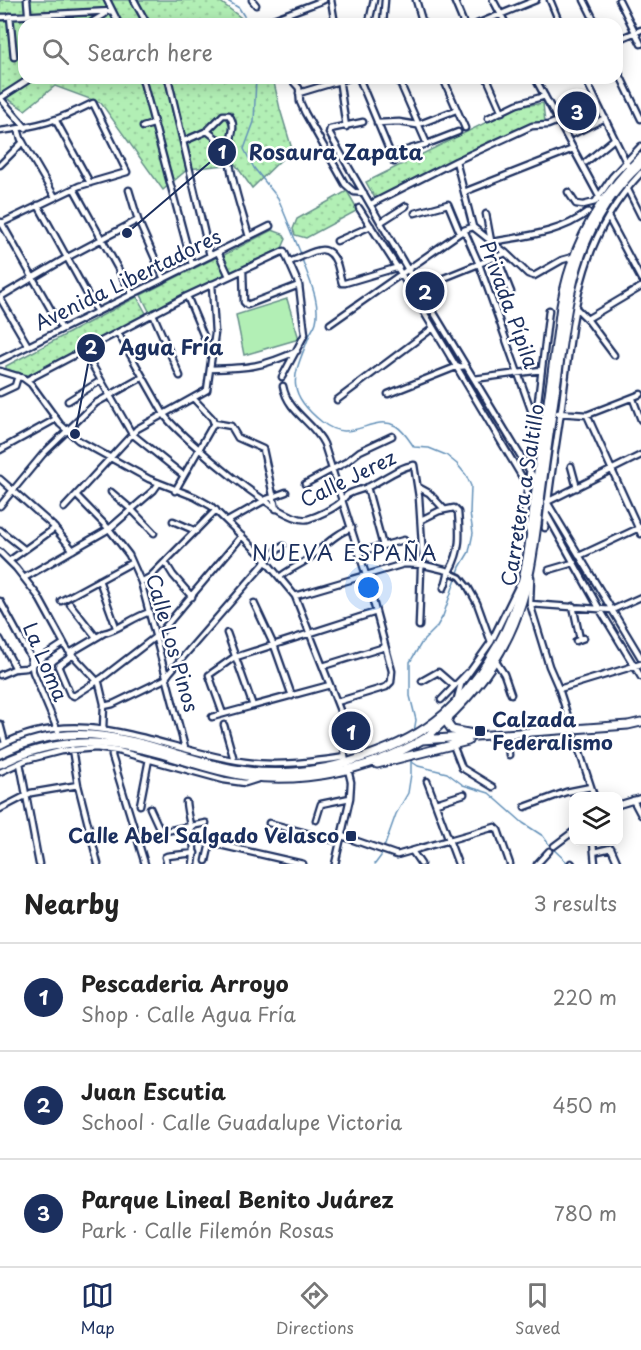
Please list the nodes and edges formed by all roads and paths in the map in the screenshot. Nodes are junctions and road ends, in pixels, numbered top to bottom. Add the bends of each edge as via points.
1 (27, 0) edge
2 (107, 0) edge
3 (134, 0) edge
4 (252, 0) edge
5 (324, 0) edge
6 (331, 0) edge
7 (374, 0) edge
8 (385, 0) edge
9 (416, 0) edge
10 (454, 0) edge
11 (493, 0) edge
12 (536, 0) edge
13 (550, 0) edge
14 (584, 0) edge
15 (620, 0) edge
16 (256, 5) dead end
17 (108, 11) junction
18 (501, 14) junction
19 (28, 15) junction
20 (10, 16) junction
21 (0, 17) edge
22 (28, 18) edge
23 (99, 18) edge
24 (113, 18) edge
25 (144, 18) edge
26 (280, 18) edge
27 (334, 18) edge
28 (369, 18) edge
29 (384, 18) edge
30 (421, 18) edge
31 (462, 18) edge
32 (491, 18) edge
33 (503, 18) edge
34 (558, 18) edge
35 (593, 18) edge
36 (638, 31) edge
37 (623, 37) edge
38 (641, 44) edge
39 (14, 57) dead end
40 (623, 82) edge
41 (22, 84) edge
42 (144, 84) edge
43 (170, 84) edge
44 (297, 84) edge
45 (327, 84) edge
46 (341, 84) edge
47 (361, 84) edge
48 (400, 84) edge
49 (445, 84) edge
50 (490, 84) edge
51 (538, 84) edge
52 (588, 84) edge
53 (299, 93) junction
54 (545, 96) junction
55 (0, 98) edge
56 (456, 110) junction
57 (502, 112) junction
58 (488, 118) dead end
59 (605, 118) junction
60 (641, 119) edge
61 (56, 121) junction
62 (558, 121) junction
63 (363, 122) dead end
64 (377, 123) junction
65 (153, 124) junction
66 (417, 125) junction
67 (143, 127) dead end
68 (346, 127) junction
69 (26, 128) junction
70 (465, 128) dead end
71 (18, 129) junction
72 (0, 131) edge
73 (207, 131) junction
74 (458, 132) dead end
75 (329, 133) junction
76 (573, 134) dead end
77 (614, 139) junction
78 (184, 141) junction
79 (322, 141) junction
80 (23, 142) junction
81 (426, 144) junction
82 (641, 146) edge
83 (229, 148) junction
84 (573, 148) junction
85 (390, 155) junction
86 (641, 157) edge
87 (456, 161) junction
88 (394, 162) dead end
89 (586, 162) dead end
90 (641, 164) edge
91 (0, 165) edge
92 (627, 165) junction
93 (641, 173) edge
94 (90, 183) junction
95 (627, 188) junction
96 (74, 189) junction
97 (129, 190) dead end
98 (464, 192) junction
99 (568, 192) dead end
100 (364, 193) junction
101 (55, 197) junction
102 (598, 200) junction
103 (371, 204) junction
104 (38, 206) junction
105 (406, 206) dead end
106 (359, 208) dead end
107 (588, 212) dead end
108 (415, 213) dead end
109 (486, 214) dead end
110 (641, 216) edge
111 (608, 217) junction
112 (138, 220) junction
113 (577, 221) junction
114 (381, 222) junction
115 (0, 223) edge
116 (270, 226) dead end
117 (371, 226) junction
118 (473, 227) junction
119 (585, 231) junction
120 (462, 232) junction
121 (249, 237) junction
122 (102, 239) junction
123 (337, 241) dead end
124 (492, 242) junction
125 (218, 253) junction
126 (506, 253) junction
127 (210, 256) junction
128 (68, 257) junction
129 (497, 257) junction
130 (573, 257) junction
131 (290, 262) junction
132 (479, 264) junction
133 (192, 265) junction
134 (397, 267) junction
135 (406, 268) junction
136 (243, 270) junction
137 (228, 274) junction
138 (401, 274) junction
139 (34, 278) junction
140 (164, 279) junction
141 (641, 279) edge
142 (212, 284) junction
143 (299, 285) junction
144 (641, 287) edge
145 (419, 288) junction
146 (511, 292) dead end
147 (132, 294) junction
148 (187, 296) junction
149 (0, 298) edge
150 (568, 304) junction
151 (576, 308) junction
152 (549, 310) dead end
153 (97, 312) junction
154 (153, 314) junction
155 (587, 319) junction
156 (330, 324) dead end
157 (433, 328) junction
158 (62, 329) junction
159 (118, 333) junction
160 (206, 339) dead end
161 (28, 346) junction
162 (84, 351) junction
163 (297, 351) junction
164 (614, 355) dead end
165 (0, 360) edge
166 (466, 366) junction
167 (456, 367) junction
168 (541, 370) junction
169 (0, 371) edge
170 (210, 372) junction
171 (518, 374) junction
172 (15, 376) junction
173 (180, 376) dead end
174 (143, 377) junction
175 (282, 377) dead end
176 (474, 379) junction
177 (27, 380) junction
178 (100, 381) junction
179 (283, 386) dead end
180 (0, 393) edge
181 (388, 394) dead end
182 (641, 394) edge
183 (108, 395) junction
184 (194, 398) junction
185 (633, 399) junction
186 (337, 400) dead end
187 (68, 401) dead end
188 (164, 414) junction
189 (556, 415) junction
190 (587, 415) junction
191 (56, 419) junction
192 (641, 420) edge
193 (214, 423) junction
194 (536, 423) junction
195 (66, 431) junction
196 (132, 434) junction
197 (392, 436) dead end
198 (199, 448) junction
199 (0, 450) edge
200 (641, 455) edge
201 (110, 458) junction
202 (571, 466) dead end
203 (332, 469) junction
204 (612, 470) junction
205 (530, 471) junction
206 (183, 475) junction
207 (0, 479) edge
208 (159, 483) junction
209 (537, 483) junction
210 (305, 484) dead end
211 (367, 487) junction
212 (418, 487) junction
213 (528, 487) junction
214 (578, 488) junction
215 (13, 491) junction
216 (175, 491) junction
217 (111, 492) dead end
218 (286, 492) dead end
219 (76, 495) junction
220 (274, 496) junction
221 (264, 501) junction
222 (342, 501) junction
223 (547, 502) junction
224 (0, 506) edge
225 (64, 508) dead end
226 (276, 509) junction
227 (444, 509) junction
228 (132, 510) junction
229 (216, 510) junction
230 (547, 515) junction
231 (421, 520) junction
232 (173, 521) dead end
233 (228, 521) junction
234 (55, 528) junction
235 (352, 528) junction
236 (545, 528) dead end
237 (640, 528) edge
238 (109, 529) junction
239 (0, 530) edge
240 (196, 531) junction
241 (154, 533) dead end
242 (641, 534) edge
243 (530, 535) junction
244 (242, 536) junction
245 (404, 540) dead end
246 (283, 546) dead end
247 (383, 546) junction
248 (24, 549) junction
249 (72, 550) junction
250 (0, 552) edge
251 (359, 552) junction
252 (579, 556) junction
253 (265, 560) junction
254 (9, 561) junction
255 (165, 562) junction
256 (131, 563) junction
257 (422, 564) junction
258 (573, 564) junction
259 (531, 568) junction
260 (549, 570) dead end
261 (449, 571) junction
262 (366, 574) junction
263 (280, 577) junction
264 (24, 578) junction
265 (523, 578) junction
266 (99, 580) junction
267 (141, 582) junction
268 (468, 587) joint
269 (444, 588) dead end
270 (295, 596) junction
271 (192, 597) junction
272 (641, 597) edge
273 (0, 601) edge
274 (60, 601) dead end
275 (255, 603) dead end
276 (70, 604) dead end
277 (530, 604) junction
278 (573, 606) junction
279 (599, 608) junction
280 (612, 610) junction
281 (150, 612) junction
282 (376, 612) junction
283 (7, 614) junction
284 (0, 618) edge
285 (420, 626) dead end
286 (116, 627) junction
287 (310, 632) junction
288 (227, 633) dead end
289 (157, 636) junction
290 (96, 637) junction
291 (0, 639) edge
292 (580, 639) dead end
293 (491, 642) junction
294 (63, 644) junction
295 (274, 646) junction
296 (385, 646) junction
297 (71, 654) junction
298 (236, 657) junction
299 (641, 658) edge
300 (495, 660) junction
301 (32, 664) junction
302 (641, 664) edge
303 (323, 666) junction
304 (635, 667) junction
305 (16, 669) junction
306 (469, 672) junction
307 (0, 675) edge
308 (167, 676) junction
309 (641, 677) edge
310 (98, 681) junction
311 (422, 681) dead end
312 (453, 685) junction
313 (330, 686) junction
314 (559, 689) junction
315 (511, 694) dead end
316 (292, 696) junction
317 (457, 699) junction
318 (441, 700) dead end
319 (337, 702) junction
320 (104, 706) junction
321 (253, 706) junction
322 (223, 714) junction
323 (212, 717) dead end
324 (449, 717) junction
325 (641, 722) edge
326 (0, 724) edge
327 (224, 725) dead end
328 (572, 730) junction
329 (102, 732) junction
330 (58, 733) junction
331 (507, 734) junction
332 (487, 735) junction
333 (418, 739) junction
334 (155, 740) junction
335 (139, 742) junction
336 (3, 744) edge
337 (453, 745) junction
338 (185, 748) junction
339 (72, 749) junction
340 (112, 750) junction
341 (0, 754) edge
342 (390, 755) junction
343 (509, 755) dead end
344 (149, 759) junction
345 (234, 760) junction
346 (0, 764) edge
347 (21, 764) junction
348 (346, 764) junction
349 (0, 772) edge
350 (263, 778) junction
351 (427, 781) dead end
352 (78, 785) junction
353 (493, 787) dead end
354 (591, 788) junction
355 (592, 792) edge
356 (27, 794) junction
357 (464, 794) dead end
358 (350, 798) junction
359 (641, 798) edge
360 (633, 800) junction
361 (186, 802) dead end
362 (436, 803) junction
363 (623, 803) edge
364 (140, 805) dead end
365 (525, 807) dead end
366 (150, 808) dead end
367 (0, 809) edge
368 (641, 815) edge
369 (316, 820) dead end
370 (269, 822) dead end
371 (206, 823) dead end
372 (190, 826) junction
373 (569, 834) edge
374 (194, 839) junction
375 (341, 839) junction
376 (448, 840) junction
377 (210, 843) junction
378 (554, 846) dead end
379 (593, 846) edge
380 (412, 851) junction
381 (549, 851) dead end
382 (594, 852) junction
383 (195, 853) junction
384 (272, 857) junction
385 (206, 861) dead end
386 (39, 864) edge
387 (98, 864) edge
388 (145, 864) edge
389 (167, 864) edge
390 (193, 864) edge
391 (270, 864) edge
392 (303, 864) edge
393 (335, 864) edge
394 (421, 864) edge
395 (458, 864) edge
396 (510, 864) edge
397 (537, 864) edge
398 (595, 864) edge
399 (618, 864) edge

1 - 19 street
2 - 17 street
3 - 25 street
4 - 16 street
5 - 26 street
6 - 27 street
7 - 28 street
8 - 29 street
9 - 30 street
10 - 31 street
11 - 18 street
12 - 18 street
13 - 34 street
14 - 35 street
15 - 36 street
17 - 19 street
17 - 23 street
17 - 24 street
18 - 32 street
18 - 33 street
19 - 20 street
19 - 22 street
20 - 21 street
20 - 39 street
36 - 37 street
36 - 38 street
40 - 60 street
41 - 55 street
42 - 65 street
43 - 78 street
44 - 53 street
45 - 53 street
46 - 68 street
47 - 64 street
48 - 66 street
49 - 56 street
50 - 57 street
51 - 54 street
52 - 59 street
53 - 79 street via 305,113
54 - 57 street
54 - 62 street
55 - 69 street
56 - 66 street
56 - 70 street
57 - 58 street
59 - 76 street
59 - 77 street
61 - 69 street
61 - 94 street
61 - 94 street via 93,103 127,172
62 - 84 street
62 - 87 street via 532,126
63 - 68 street
64 - 66 street
64 - 85 street
65 - 67 street
65 - 133 street
66 - 81 street
68 - 75 street
69 - 71 street
71 - 72 street
71 - 80 street
73 - 78 street
73 - 83 street
73 - 83 street via 229,115 234,127
74 - 81 street
75 - 79 street
75 - 100 street
77 - 89 street
77 - 92 street
78 - 127 street
79 - 100 street via 349,189
80 - 91 street
80 - 101 street
81 - 85 street
82 - 92 street, Carretera a Saltillo
83 - 121 street
84 - 98 street
84 - 102 street
85 - 88 street
86 - 92 main road, Carretera a Saltillo
87 - 98 street
87 - 103 street
90 - 150 main road, Carretera a Saltillo via 611,198 593,227 575,271
92 - 102 main road, Carretera a Saltillo
93 - 95 street
94 - 96 street
95 - 110 street
95 - 111 street
96 - 101 street
96 - 122 street
97 - 112 street
98 - 118 street
99 - 102 street via 576,204
100 - 103 street
101 - 104 street
102 - 119 main road, Carretera a Saltillo
103 - 114 street
104 - 115 street
104 - 128 street
105 - 114 street
106 - 117 street
107 - 113 street
108 - 120 street, Privada Pípila via 448,204
109 - 124 street
111 - 141 street
111 - 151 street via 592,247
112 - 122 street
112 - 140 street
113 - 119 street
113 - 124 street
114 - 135 street
115 - 139 street
116 - 121 street, Avenida Libertadores
117 - 123 street
117 - 134 street
118 - 120 street
118 - 124 street
119 - 130 main road, Carretera a Saltillo
120 - 132 street, Privada Pípila
120 - 135 street
121 - 125 street, Avenida Libertadores
122 - 128 street
122 - 147 street
124 - 126 street
125 - 127 street, Avenida Libertadores
125 - 137 street
126 - 129 street
126 - 130 street via 533,276
127 - 133 street, Avenida Libertadores
128 - 139 street
128 - 153 street
129 - 132 street
129 - 146 street, Privada Pípila
130 - 209 main road, Carretera a Saltillo via 561,306
131 - 134 street via 326,250 337,263 342,282
131 - 136 street via 284,251
131 - 143 street
132 - 145 street
132 - 171 street, Privada Pípila
133 - 140 street, Avenida Libertadores
134 - 135 street
134 - 138 street
135 - 138 street
135 - 145 street
136 - 137 street
136 - 143 street via 246,305
137 - 142 street
138 - 156 street
138 - 157 street
139 - 149 street
139 - 158 street
140 - 147 street, Avenida Libertadores
142 - 148 street
142 - 170 street via 215,333
143 - 163 street via 305,334
144 - 155 street
145 - 166 street
147 - 153 street, Avenida Libertadores
148 - 154 street
148 - 160 street
149 - 161 street
150 - 151 street
150 - 189 main road, Carretera a Saltillo
151 - 155 street
151 - 189 street
152 - 168 street
153 - 158 street, Avenida Libertadores
154 - 159 street
154 - 173 street
155 - 164 street
157 - 167 street
157 - 186 street
158 - 161 street, Avenida Libertadores
159 - 162 street
159 - 174 street, Calle Jerez
161 - 165 street, Avenida Libertadores
162 - 177 street
162 - 178 street
163 - 170 street via 261,366
163 - 175 street
166 - 167 street
166 - 176 street
167 - 181 street
167 - 213 street
168 - 171 street
168 - 194 street
169 - 172 street
170 - 184 street via 207,390
171 - 176 street
171 - 194 street, Privada Pípila
172 - 177 street
172 - 180 street via 15,386
174 - 183 street
174 - 188 street, Calle Jerez
176 - 205 street
177 - 191 street
178 - 183 street
178 - 187 street
179 - 203 street via 294,408 321,438
182 - 185 street
183 - 195 street
183 - 196 street
184 - 188 street
184 - 193 street
185 - 190 street
185 - 192 street
188 - 196 street
188 - 198 street, Calle Jerez via 177,431
189 - 190 street
189 - 223 street
189 - 259 main road, Carretera a Saltillo
190 - 204 street
191 - 195 street
191 - 199 street
193 - 198 street
193 - 220 street via 231,426 238,438 263,449
194 - 205 street
195 - 201 street
195 - 215 street
196 - 201 street
196 - 206 street
197 - 203 street
198 - 206 street
198 - 221 street, Calle Jerez
200 - 204 street
201 - 208 street
201 - 219 street
202 - 214 street
203 - 210 street
203 - 222 street
204 - 214 street
204 - 237 street
205 - 209 street
205 - 213 street
206 - 216 street
207 - 215 street
208 - 216 street
208 - 228 street
209 - 243 main road, Carretera a Saltillo
211 - 212 street, Calle Jerez via 414,465
211 - 222 street, Calle Jerez via 348,494
211 - 247 street
212 - 227 street
212 - 231 street
213 - 243 street via 524,520
214 - 223 street
215 - 224 street
215 - 234 street
216 - 229 street
217 - 228 street
218 - 220 street
219 - 225 street
219 - 238 street, Calle Los Pinos
220 - 221 street
220 - 226 street
221 - 226 street, Calle Jerez
221 - 233 street
222 - 226 street, Calle Jerez via 304,520
222 - 235 street
223 - 230 street
223 - 252 street
227 - 231 street
227 - 261 street via 454,508 458,514 459,550
228 - 238 street
228 - 241 street
229 - 233 street
229 - 240 street
230 - 236 street
230 - 258 street
231 - 257 street
232 - 240 street
233 - 244 street
234 - 248 street
234 - 249 street
235 - 251 street
235 - 263 street
237 - 242 street
237 - 252 street
238 - 249 street
238 - 256 street, Calle Los Pinos
239 - 248 street
240 - 255 street
243 - 265 main road, Carretera a Saltillo
244 - 253 street
244 - 271 street
245 - 247 street
246 - 253 street
247 - 251 street
248 - 254 street
249 - 264 street
250 - 254 street
251 - 262 street
252 - 280 street
253 - 263 street
253 - 308 street
254 - 264 street
255 - 267 street
255 - 271 street
256 - 266 street
256 - 267 street, Calle Los Pinos
257 - 261 street
257 - 262 street
257 - 285 street
258 - 260 street
258 - 279 street
259 - 277 street
259 - 300 main road, Carretera a Saltillo via 518,614
261 - 268 street
261 - 269 street
262 - 270 street
262 - 282 street
263 - 270 street
264 - 294 street
265 - 293 street
265 - 317 main road, Carretera a Saltillo via 504,632
266 - 274 street
266 - 286 street
267 - 281 street, Calle Los Pinos
268 - 293 street
270 - 287 street
271 - 289 street
272 - 280 street
273 - 283 street, La Loma
275 - 295 street
276 - 290 street
277 - 278 street
277 - 314 street
278 - 279 street
278 - 292 street
279 - 280 street
279 - 304 street
280 - 299 street
281 - 286 street
281 - 289 street, Calle Los Pinos
282 - 287 street
282 - 296 street
283 - 284 street
283 - 301 street, La Loma
286 - 290 street
287 - 295 street
287 - 303 street
288 - 298 street
289 - 308 street, Calle Los Pinos
289 - 310 street
290 - 297 street
291 - 305 street
293 - 306 street
294 - 297 street
294 - 301 street
295 - 298 street
295 - 316 street
296 - 303 street
296 - 319 street via 391,682
297 - 310 street
297 - 310 street via 58,665 72,695
298 - 321 street
298 - 322 street via 209,674
300 - 315 street
300 - 324 main road, Carretera a Saltillo
301 - 305 street
301 - 330 street, La Loma
302 - 304 street
303 - 313 street
304 - 309 street
304 - 314 street
305 - 307 street
306 - 312 street
306 - 317 street
308 - 320 street via 164,681
308 - 338 street, Calle Los Pinos
310 - 320 street
311 - 312 street via 438,672
312 - 318 street
313 - 316 street
313 - 319 street
314 - 328 street
316 - 321 street
317 - 333 main road, Carretera a Saltillo
319 - 348 street
320 - 329 street
321 - 322 street
322 - 323 street
324 - 332 main road via 447,723 452,730
324 - 333 main road, Carretera a Saltillo
325 - 328 main road
326 - 336 street
327 - 345 street
328 - 331 main road
328 - 354 street
329 - 330 main road, Carretera a Saltillo
329 - 334 street
329 - 335 main road, Carretera a Saltillo
330 - 336 street via 34,733
330 - 341 main road, Carretera a Saltillo
331 - 332 main road
331 - 343 street
332 - 333 main road
332 - 337 main road
333 - 342 main road, Carretera a Saltillo
333 - 342 main road, Carretera a Saltillo via 407,739
334 - 335 main road
334 - 338 street
335 - 348 main road, Carretera a Saltillo via 248,770 299,772
337 - 342 main road
337 - 353 street via 462,768
338 - 345 street
339 - 340 street
339 - 347 street
339 - 352 street
340 - 344 street
340 - 388 street
342 - 348 main road, Carretera a Saltillo
342 - 348 main road, Carretera a Saltillo via 361,766
344 - 350 street via 224,780 245,783
344 - 364 street
345 - 348 street via 288,765
346 - 350 main road, Carretera a Saltillo via 45,746 100,742 138,748 220,772
347 - 349 street
347 - 356 street
348 - 350 main road, Carretera a Saltillo via 300,778
348 - 358 street
351 - 362 street
352 - 356 street
352 - 387 street
354 - 355 street
354 - 365 street via 566,792
356 - 367 street
356 - 386 street
357 - 362 street
358 - 369 street via 321,804
358 - 375 street
359 - 360 street
360 - 363 street
360 - 368 street
361 - 372 street
362 - 376 street
366 - 372 street via 161,832
370 - 375 street
371 - 372 street
372 - 374 street
373 - 378 street
374 - 377 street
374 - 383 street
375 - 380 street via 391,854
375 - 393 street
376 - 380 street
376 - 395 street
376 - 396 street via 496,828
377 - 384 street
377 - 385 street
379 - 382 street
380 - 394 street
381 - 397 street
382 - 398 street
382 - 399 street via 612,848
383 - 389 street via 167,856
383 - 390 street
384 - 391 street
384 - 392 street

